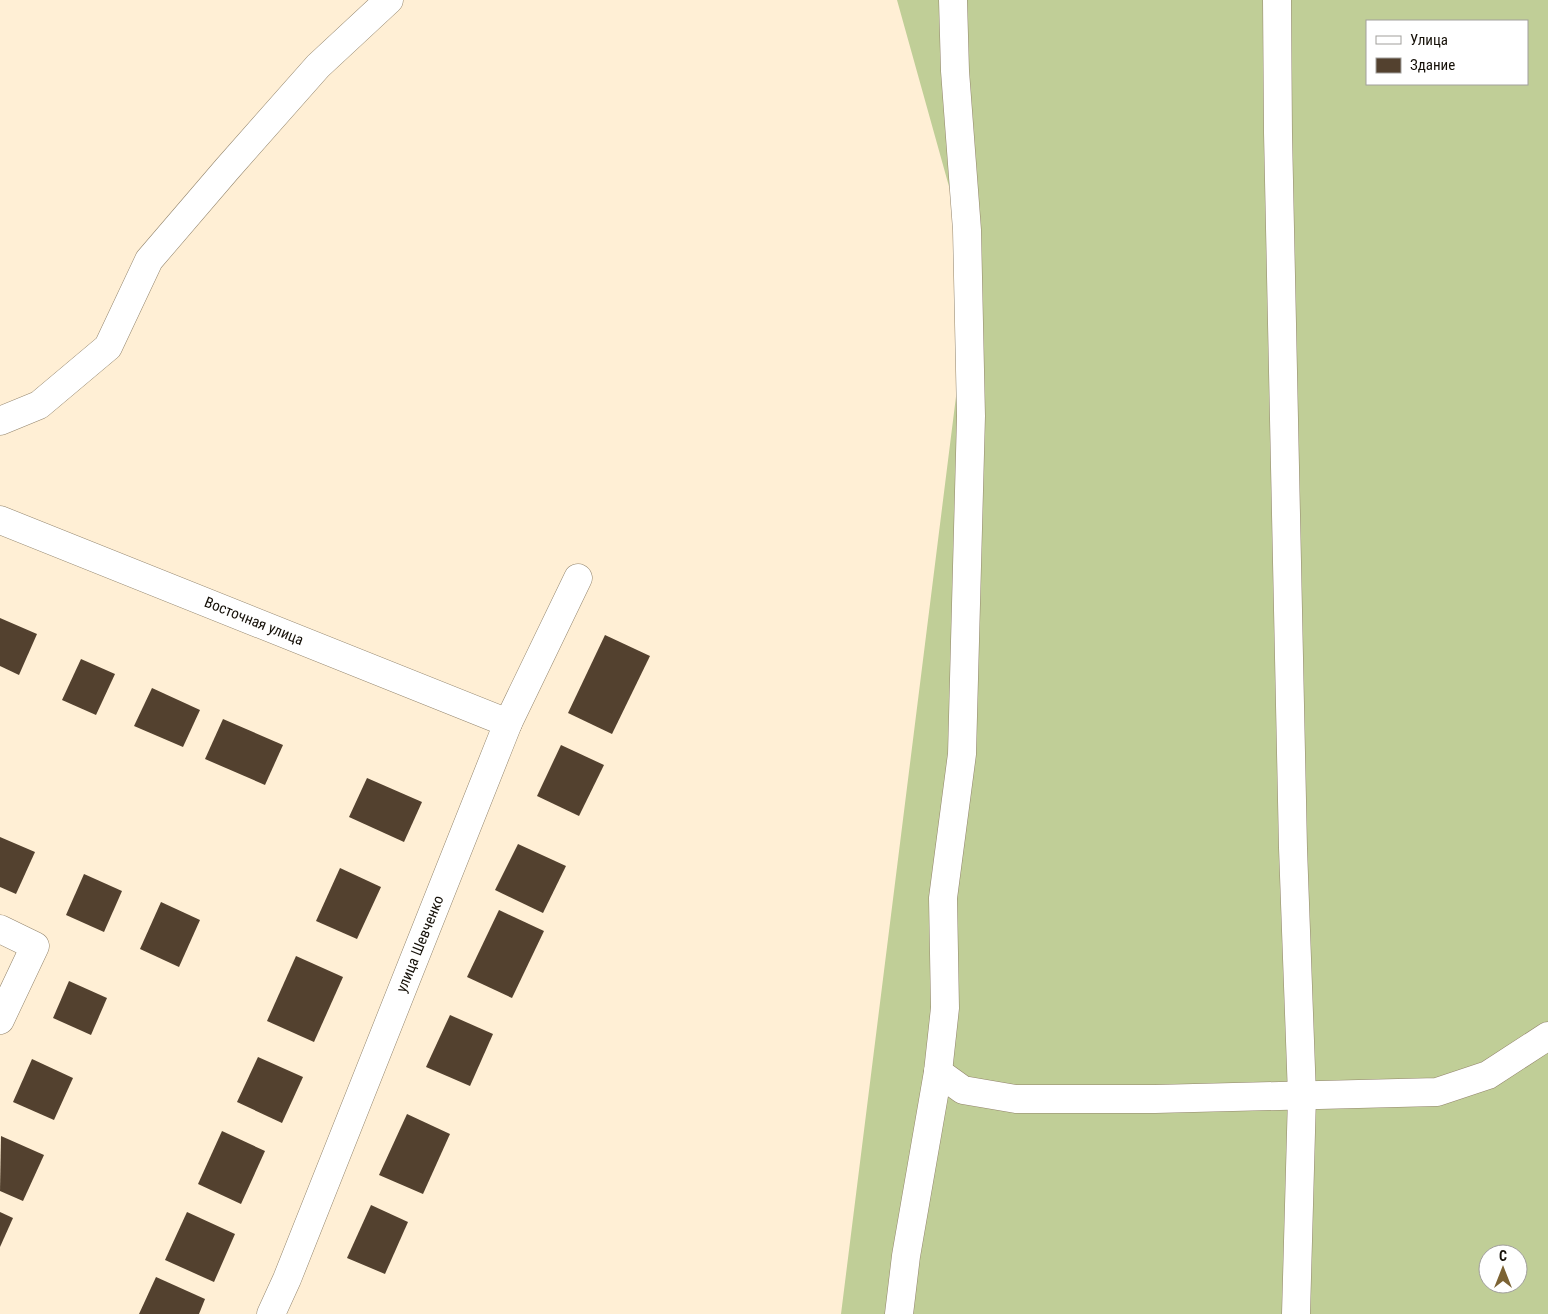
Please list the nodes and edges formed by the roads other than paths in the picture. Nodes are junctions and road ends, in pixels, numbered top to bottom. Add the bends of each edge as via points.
1 (389, 0) edge
2 (953, 0) edge
3 (1277, 0) edge
4 (0, 421) edge
5 (0, 520) edge
6 (578, 578) dead end
7 (508, 723) junction
8 (0, 929) edge
9 (0, 1020) edge
10 (1548, 1036) edge
11 (938, 1072) junction
12 (1302, 1096) junction
13 (271, 1314) edge
14 (899, 1314) edge
15 (1296, 1314) edge

1 - 4 street via 318,66 149,260 108,347 39,405
2 - 11 street via 967,230 971,416 962,754 943,898 945,1008
3 - 12 street via 1293,838
5 - 7 street, Восточная улица
6 - 7 street, улица Шевченко
7 - 13 street, улица Шевченко
8 - 9 street via 35,946
10 - 12 street via 1488,1075 1437,1092
11 - 12 street via 963,1090 1016,1099
11 - 14 street
12 - 15 street

